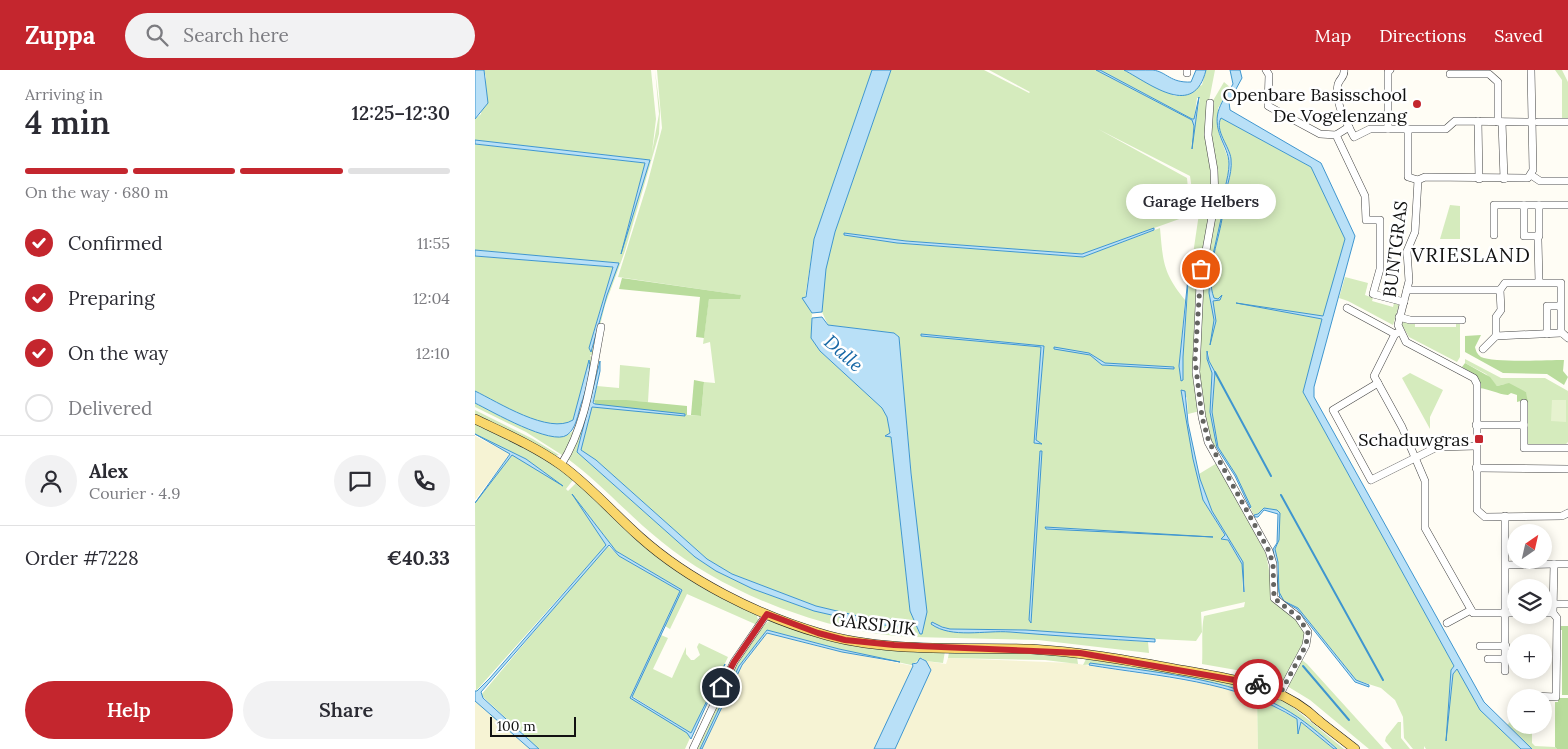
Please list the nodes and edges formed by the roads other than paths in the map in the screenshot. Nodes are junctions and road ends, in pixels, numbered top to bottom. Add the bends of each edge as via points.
1 (1266, 70) edge
2 (1344, 70) edge
3 (1390, 70) edge
4 (1531, 70) edge
5 (1450, 74) dead end
6 (1210, 103) dead end
7 (1478, 121) junction
8 (1500, 122) junction
9 (1535, 122) junction
10 (1568, 122) edge
11 (1349, 127) junction
12 (1388, 129) junction
13 (1408, 129) junction
14 (1336, 135) junction
15 (1531, 175) junction
16 (1479, 179) junction
17 (1504, 179) junction
18 (1417, 180) junction
19 (1568, 181) edge
20 (1524, 205) junction
21 (1539, 205) junction
22 (1568, 205) edge
23 (1494, 235) dead end
24 (1538, 240) dead end
25 (1539, 282) junction
26 (1407, 290) junction
27 (1500, 290) junction
28 (1404, 302) junction
29 (1563, 303) edge
30 (1347, 308) dead end
31 (1399, 317) junction
32 (1462, 320) dead end
33 (601, 327) dead end
34 (1563, 329) edge
35 (1398, 333) junction
36 (1547, 334) junction
37 (1496, 336) junction
38 (1568, 338) edge
39 (1483, 349) dead end
40 (1378, 383) junction
41 (1524, 403) dead end
42 (475, 419) edge
43 (1476, 424) junction
44 (1524, 425) junction
45 (1476, 446) junction
46 (1568, 448) edge
47 (1414, 457) junction
48 (561, 465) junction
49 (1476, 468) junction
50 (1568, 469) edge
51 (1568, 513) edge
52 (1505, 516) junction
53 (1554, 564) junction
54 (1568, 564) edge
55 (1506, 565) junction
56 (1554, 604) junction
57 (1568, 604) edge
58 (1471, 610) junction
59 (1506, 612) junction
60 (1553, 613) joint
61 (767, 614) junction
62 (1447, 623) dead end
63 (1480, 646) dead end
64 (1506, 646) junction
65 (1488, 659) dead end
66 (1505, 659) junction
67 (1505, 672) dead end
68 (1280, 694) junction
69 (1552, 697) edge
70 (693, 749) edge
71 (1355, 749) edge

1 - 14 street via 1269,75 1268,106 1320,134
2 - 11 street via 1338,83 1339,105
3 - 12 street
4 - 9 street
5 - 8 street via 1489,74 1498,82
6 - 68 street via 1207,135 1214,170 1215,200 1200,284 1196,372 1209,442 1269,551 1273,564 1274,598 1298,617 1308,632 1306,645
7 - 8 street
7 - 13 street via 1455,121 1446,129
7 - 16 street
8 - 9 street
8 - 17 street
9 - 10 street
9 - 15 street
11 - 12 street via 1354,137 1370,129
11 - 14 street
12 - 13 street
13 - 18 street via 1408,177
14 - 28 street via 1365,196 1366,220 1380,220 1380,269 1373,294
15 - 17 street, BUNTGRAS via 1528,178
15 - 19 street, BUNTGRAS via 1540,181
16 - 17 street, BUNTGRAS
16 - 18 street, BUNTGRAS via 1425,177
18 - 26 street, BUNTGRAS via 1415,232 1407,251
20 - 21 street
20 - 21 street via 1524,236 1539,236
20 - 23 street via 1494,205
21 - 22 street
24 - 25 street
25 - 27 street via 1505,283
25 - 29 street via 1561,283
26 - 27 street
26 - 28 street, BUNTGRAS
27 - 37 street via 1501,310 1497,317
28 - 31 street, BUNTGRAS
29 - 34 street
29 - 36 street via 1547,306
30 - 35 street
31 - 32 street
31 - 35 street
33 - 48 street via 586,401
34 - 36 street via 1561,334
34 - 38 street
35 - 40 street via 1374,376
35 - 43 street via 1406,342 1474,378 1477,384
36 - 37 street
37 - 39 street
40 - 47 street
40 - 47 street via 1333,410 1371,480
41 - 44 street
42 - 48 main road, GARSDIJK
43 - 44 street
43 - 45 street
44 - 46 street via 1524,448
45 - 47 street via 1437,446
45 - 49 street
47 - 58 street via 1425,481 1425,528
48 - 61 main road, GARSDIJK via 677,566 709,586
49 - 50 street
49 - 52 street via 1477,510 1485,516
51 - 52 street via 1562,516
52 - 55 street
53 - 54 street
53 - 55 street
53 - 56 street
55 - 59 street
56 - 57 street
56 - 60 street
58 - 59 street via 1473,613
58 - 62 street
59 - 64 street
60 - 69 street via 1557,618 1556,697
61 - 68 main road, GARSDIJK via 845,640 1080,653 1242,681
61 - 70 street via 734,662
63 - 64 street
64 - 66 street
65 - 66 street
66 - 67 street
68 - 71 main road, GARSDIJK

